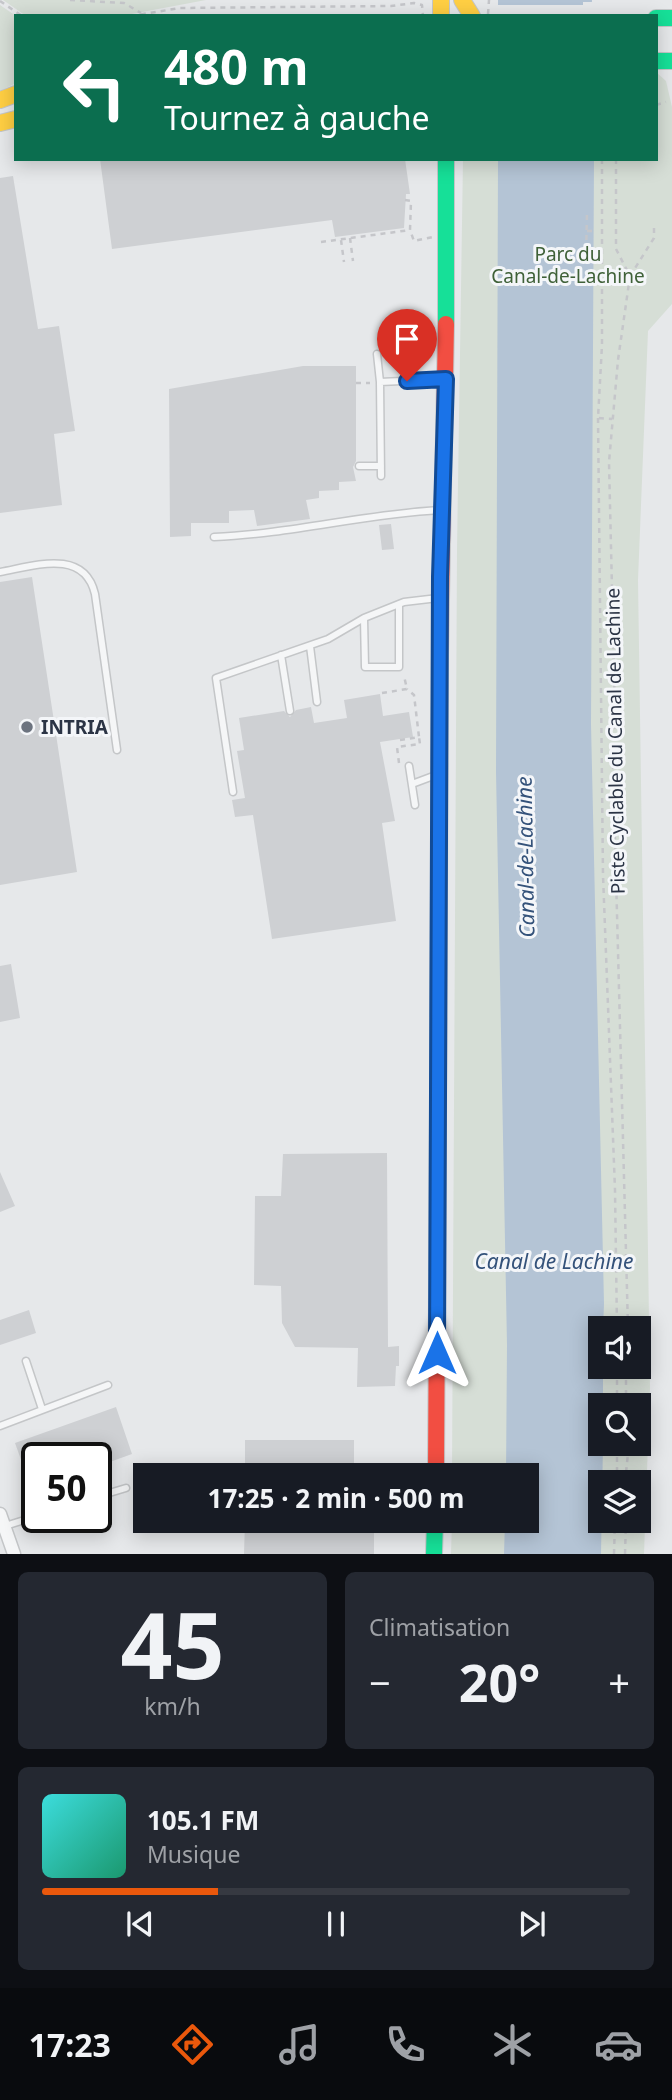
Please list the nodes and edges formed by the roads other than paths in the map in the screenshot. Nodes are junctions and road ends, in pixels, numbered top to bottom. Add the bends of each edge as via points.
1 (446, 161) edge
2 (377, 354) dead end
3 (446, 379) junction
4 (380, 382) junction
5 (359, 466) dead end
6 (381, 466) junction
7 (381, 476) dead end
8 (442, 509) junction
9 (214, 537) dead end
10 (0, 572) edge
11 (440, 598) junction
12 (399, 604) junction
13 (364, 618) junction
14 (310, 646) junction
15 (281, 655) junction
16 (317, 702) dead end
17 (289, 710) dead end
18 (117, 750) dead end
19 (410, 766) dead end
20 (439, 775) junction
21 (412, 785) junction
22 (233, 792) dead end
23 (415, 805) dead end
24 (26, 1361) dead end
25 (108, 1385) dead end
26 (42, 1409) junction
27 (0, 1426) edge
28 (436, 1463) edge
29 (126, 1488) dead end
30 (112, 1492) edge
31 (21, 1518) edge
32 (2, 1520) edge
33 (435, 1533) edge
34 (14, 1554) edge
35 (434, 1554) edge

1 - 3 main road
2 - 4 lane
3 - 4 lane
3 - 8 main road
4 - 6 lane
5 - 6 lane
6 - 7 lane
8 - 9 lane
8 - 11 main road
10 - 18 lane via 61,562 89,577
11 - 12 lane
11 - 20 main road
12 - 13 lane
12 - 13 lane via 399,667 365,667
13 - 14 lane
14 - 15 lane
14 - 16 lane
15 - 17 lane
15 - 22 lane via 216,678
19 - 21 lane
20 - 21 lane
20 - 28 main road
21 - 23 lane
24 - 26 lane
25 - 26 lane
26 - 27 lane
29 - 30 lane
31 - 32 lane
32 - 34 street
33 - 35 main road

